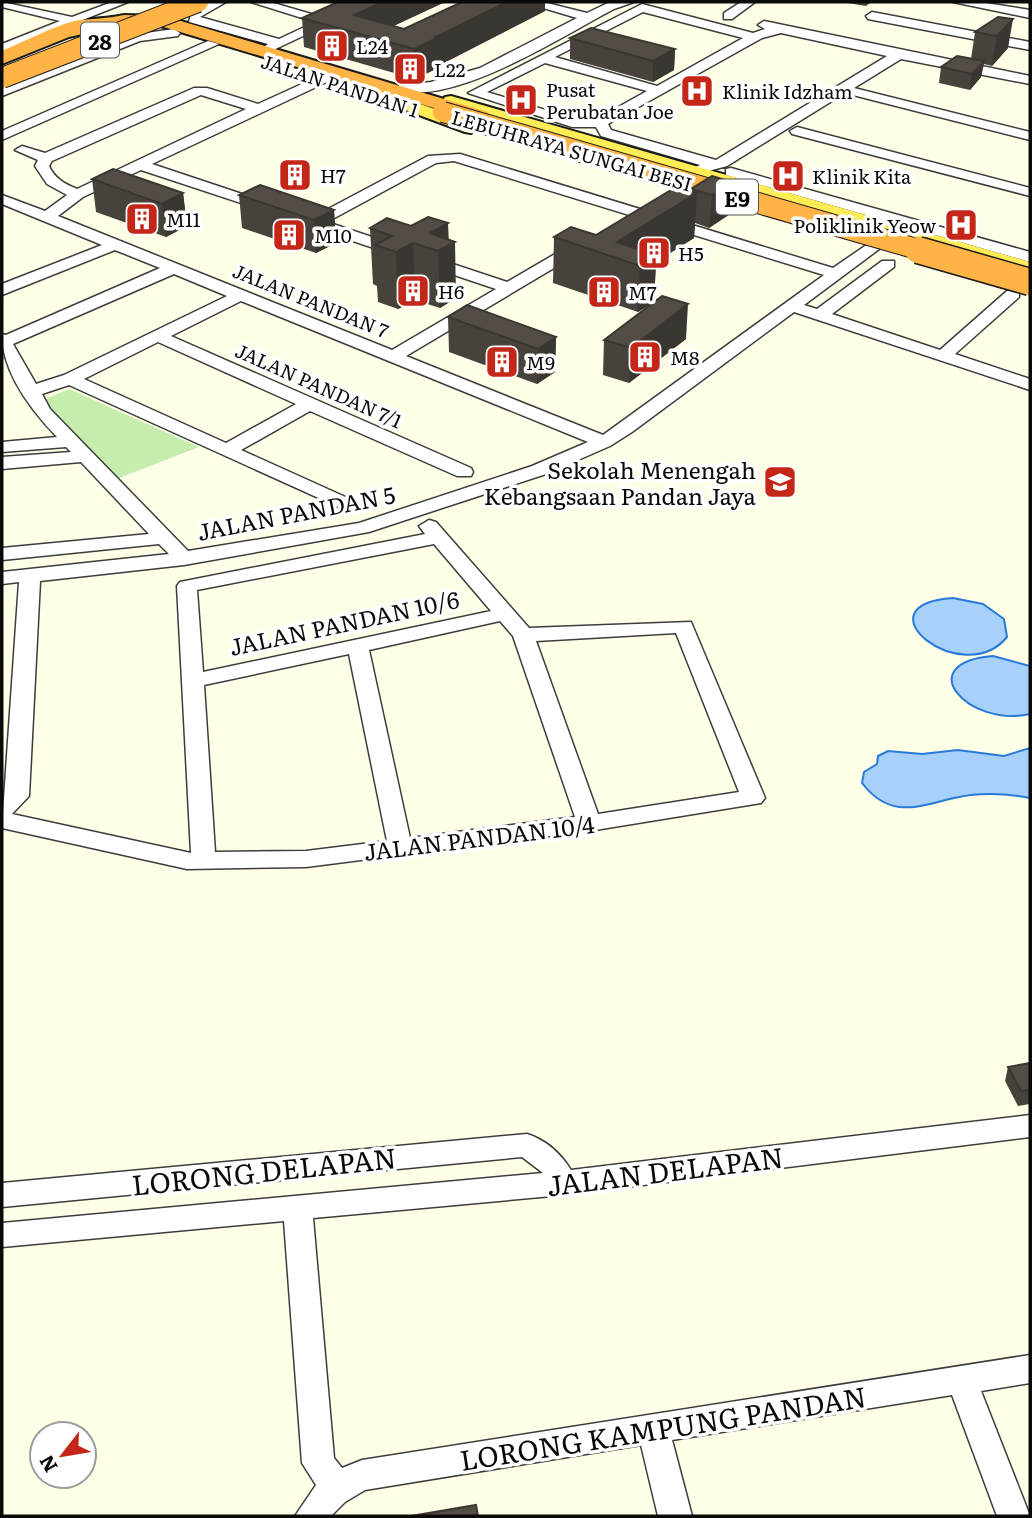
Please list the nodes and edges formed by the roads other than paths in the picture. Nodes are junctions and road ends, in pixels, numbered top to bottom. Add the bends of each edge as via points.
1 (121, 2) edge
2 (140, 2) edge
3 (179, 2) edge
4 (209, 2) edge
5 (220, 2) edge
6 (257, 2) edge
7 (369, 2) edge
8 (529, 2) edge
9 (628, 2) edge
10 (662, 2) edge
11 (749, 2) edge
12 (890, 2) edge
13 (959, 2) edge
14 (2, 3) edge
15 (1030, 14) edge
16 (728, 16) junction
17 (588, 17) junction
18 (188, 20) edge
19 (327, 22) junction
20 (67, 27) junction
21 (559, 32) junction
22 (765, 32) junction
23 (582, 38) junction
24 (213, 44) junction
25 (608, 45) edge
26 (273, 46) junction
27 (2, 48) edge
28 (879, 51) junction
29 (905, 56) junction
30 (1026, 56) edge
31 (2, 58) edge
32 (543, 58) junction
33 (672, 63) edge
34 (2, 70) edge
35 (698, 70) junction
36 (326, 77) junction
37 (2, 78) edge
38 (466, 79) junction
39 (1030, 80) edge
40 (360, 83) junction
41 (2, 87) edge
42 (404, 88) junction
43 (850, 90) junction
44 (660, 91) junction
45 (2, 92) edge
46 (472, 101) junction
47 (259, 109) junction
48 (1030, 121) edge
49 (600, 123) junction
50 (797, 131) junction
51 (1023, 134) edge
52 (2, 136) edge
53 (22, 150) dead end
54 (46, 158) junction
55 (140, 165) junction
56 (696, 165) junction
57 (724, 175) junction
58 (698, 192) junction
59 (1030, 192) edge
60 (78, 194) junction
61 (2, 200) edge
62 (637, 213) junction
63 (46, 218) junction
64 (313, 223) junction
65 (615, 226) edge
66 (897, 229) junction
67 (594, 238) edge
68 (879, 242) junction
69 (115, 245) junction
70 (1030, 257) edge
71 (888, 264) dead end
72 (174, 268) junction
73 (836, 274) junction
74 (1026, 280) edge
75 (509, 288) junction
76 (2, 290) edge
77 (241, 295) junction
78 (794, 307) junction
79 (820, 315) junction
80 (157, 336) junction
81 (3, 341) edge
82 (944, 355) junction
83 (394, 356) junction
84 (70, 379) junction
85 (1030, 385) edge
86 (31, 392) junction
87 (309, 404) junction
88 (71, 442) junction
89 (604, 442) junction
90 (2, 447) edge
91 (227, 450) junction
92 (85, 456) junction
93 (2, 463) edge
94 (464, 472) dead end
95 (345, 504) dead end
96 (416, 512) junction
97 (438, 537) junction
98 (163, 538) junction
99 (2, 554) edge
100 (184, 559) junction
101 (30, 575) junction
102 (2, 578) edge
103 (505, 614) junction
104 (523, 635) junction
105 (358, 646) junction
106 (194, 681) junction
107 (2, 811) edge
108 (2, 820) edge
109 (589, 823) junction
110 (400, 847) junction
111 (204, 862) junction
112 (1030, 1126) edge
113 (220, 1174) junction
114 (564, 1182) junction
115 (2, 1195) edge
116 (298, 1207) junction
117 (222, 1214) junction
118 (2, 1235) edge
119 (1030, 1369) edge
120 (961, 1379) junction
121 (653, 1429) junction
122 (337, 1486) junction
123 (312, 1516) edge
124 (675, 1516) edge
125 (1014, 1516) edge

1 - 20 street
2 - 20 highway
3 - 34 highway, 28
4 - 18 highway via 181,16 181,22
5 - 18 street
6 - 19 street
7 - 19 street
8 - 17 street
9 - 17 street
10 - 16 street
11 - 16 street
12 - 30 street via 873,16
13 - 15 street
14 - 20 street
16 - 22 street
17 - 21 street
18 - 20 highway via 139,19
18 - 24 highway, JALAN PANDAN 1 / E9
18 - 26 highway, JALAN PANDAN 1 / E9
18 - 26 street
18 - 37 highway, 28, bridge
18 - 41 highway via 135,33
18 - 45 street
19 - 26 street
20 - 27 street
20 - 31 highway
21 - 23 street
21 - 38 street
22 - 23 street via 642,8
22 - 28 street
22 - 35 street
23 - 25 street
23 - 32 street
24 - 36 highway, JALAN PANDAN 1 / E9
24 - 52 street
26 - 40 highway, JALAN PANDAN 1 / E9
28 - 29 street
28 - 56 street
29 - 39 street
29 - 43 street
32 - 44 street
32 - 46 street via 475,92
33 - 35 street
35 - 44 street
36 - 40 highway, JALAN PANDAN 1 / E9
36 - 47 street
38 - 42 street via 431,88
38 - 46 street via 453,97
40 - 42 main road, JALAN PANDAN 1
40 - 58 main road, JALAN PANDAN 1 via 446,121
40 - 74 highway, LEBUHRAYA SUNGAI BESI / E9
42 - 46 main road, JALAN PANDAN 1
43 - 50 street
43 - 51 street
43 - 57 street
44 - 49 street
46 - 49 street via 577,124
46 - 56 main road, JALAN PANDAN 1
47 - 54 street via 194,92
47 - 55 street
48 - 51 street
49 - 56 street via 606,133
50 - 57 street
50 - 59 street
53 - 54 street
54 - 60 street via 42,166 45,175 55,185
55 - 60 street
55 - 64 street
56 - 57 main road, JALAN PANDAN 1
57 - 58 main road via 716,188
57 - 66 main road, JALAN PANDAN 1
57 - 70 street
58 - 68 main road, JALAN PANDAN 1
60 - 63 street
61 - 63 street, JALAN PANDAN 7
62 - 64 street via 442,156
62 - 65 street
62 - 73 street
63 - 69 street, JALAN PANDAN 7
64 - 75 street
66 - 68 street, JALAN PANDAN 5
66 - 74 main road, JALAN PANDAN 1
67 - 75 street
68 - 73 street, JALAN PANDAN 5
68 - 74 main road, JALAN PANDAN 1
69 - 72 street, JALAN PANDAN 7
69 - 76 street
71 - 79 street
72 - 77 street, JALAN PANDAN 7
72 - 81 street
73 - 78 street, JALAN PANDAN 5
74 - 82 street
75 - 83 street
77 - 80 street
77 - 83 street, JALAN PANDAN 7
78 - 79 street
78 - 89 street, JALAN PANDAN 5
79 - 82 street
80 - 84 street
80 - 87 street, JALAN PANDAN 7/1
81 - 86 street
82 - 85 street
83 - 89 street, JALAN PANDAN 7
84 - 86 street
84 - 91 street
86 - 88 street
87 - 91 street
87 - 94 street, JALAN PANDAN 7/1
88 - 90 street
88 - 92 street
89 - 96 street, JALAN PANDAN 5 via 539,470
91 - 95 street
92 - 93 street
92 - 98 street
96 - 97 street
96 - 100 street, JALAN PANDAN 5 via 305,540
97 - 103 street
97 - 106 street via 187,586
98 - 99 street
98 - 100 street
100 - 101 street, JALAN PANDAN 5
101 - 102 street, JALAN PANDAN 5
101 - 107 street via 17,796
103 - 104 street
103 - 105 street, JALAN PANDAN 10/6
104 - 109 street
104 - 109 street, JALAN PANDAN 10/4 via 684,626 753,798
105 - 106 street, JALAN PANDAN 10/6
105 - 110 street
106 - 111 street
108 - 111 street, JALAN PANDAN 10/4
109 - 110 street, JALAN PANDAN 10/4
110 - 111 street, JALAN PANDAN 10/4 via 306,859
112 - 114 street, JALAN DELAPAN
113 - 114 street, LORONG DELAPAN via 527,1145 553,1165
113 - 115 street, LORONG DELAPAN
113 - 117 street
114 - 116 street, JALAN DELAPAN
116 - 117 street, LORONG DELAPAN
116 - 122 street via 318,1463
117 - 118 street, LORONG DELAPAN
119 - 120 street, LORONG KAMPUNG PANDAN
120 - 121 street, LORONG KAMPUNG PANDAN
120 - 125 street
121 - 122 street, LORONG KAMPUNG PANDAN via 362,1475
121 - 124 street
122 - 123 street, LORONG KAMPUNG PANDAN

